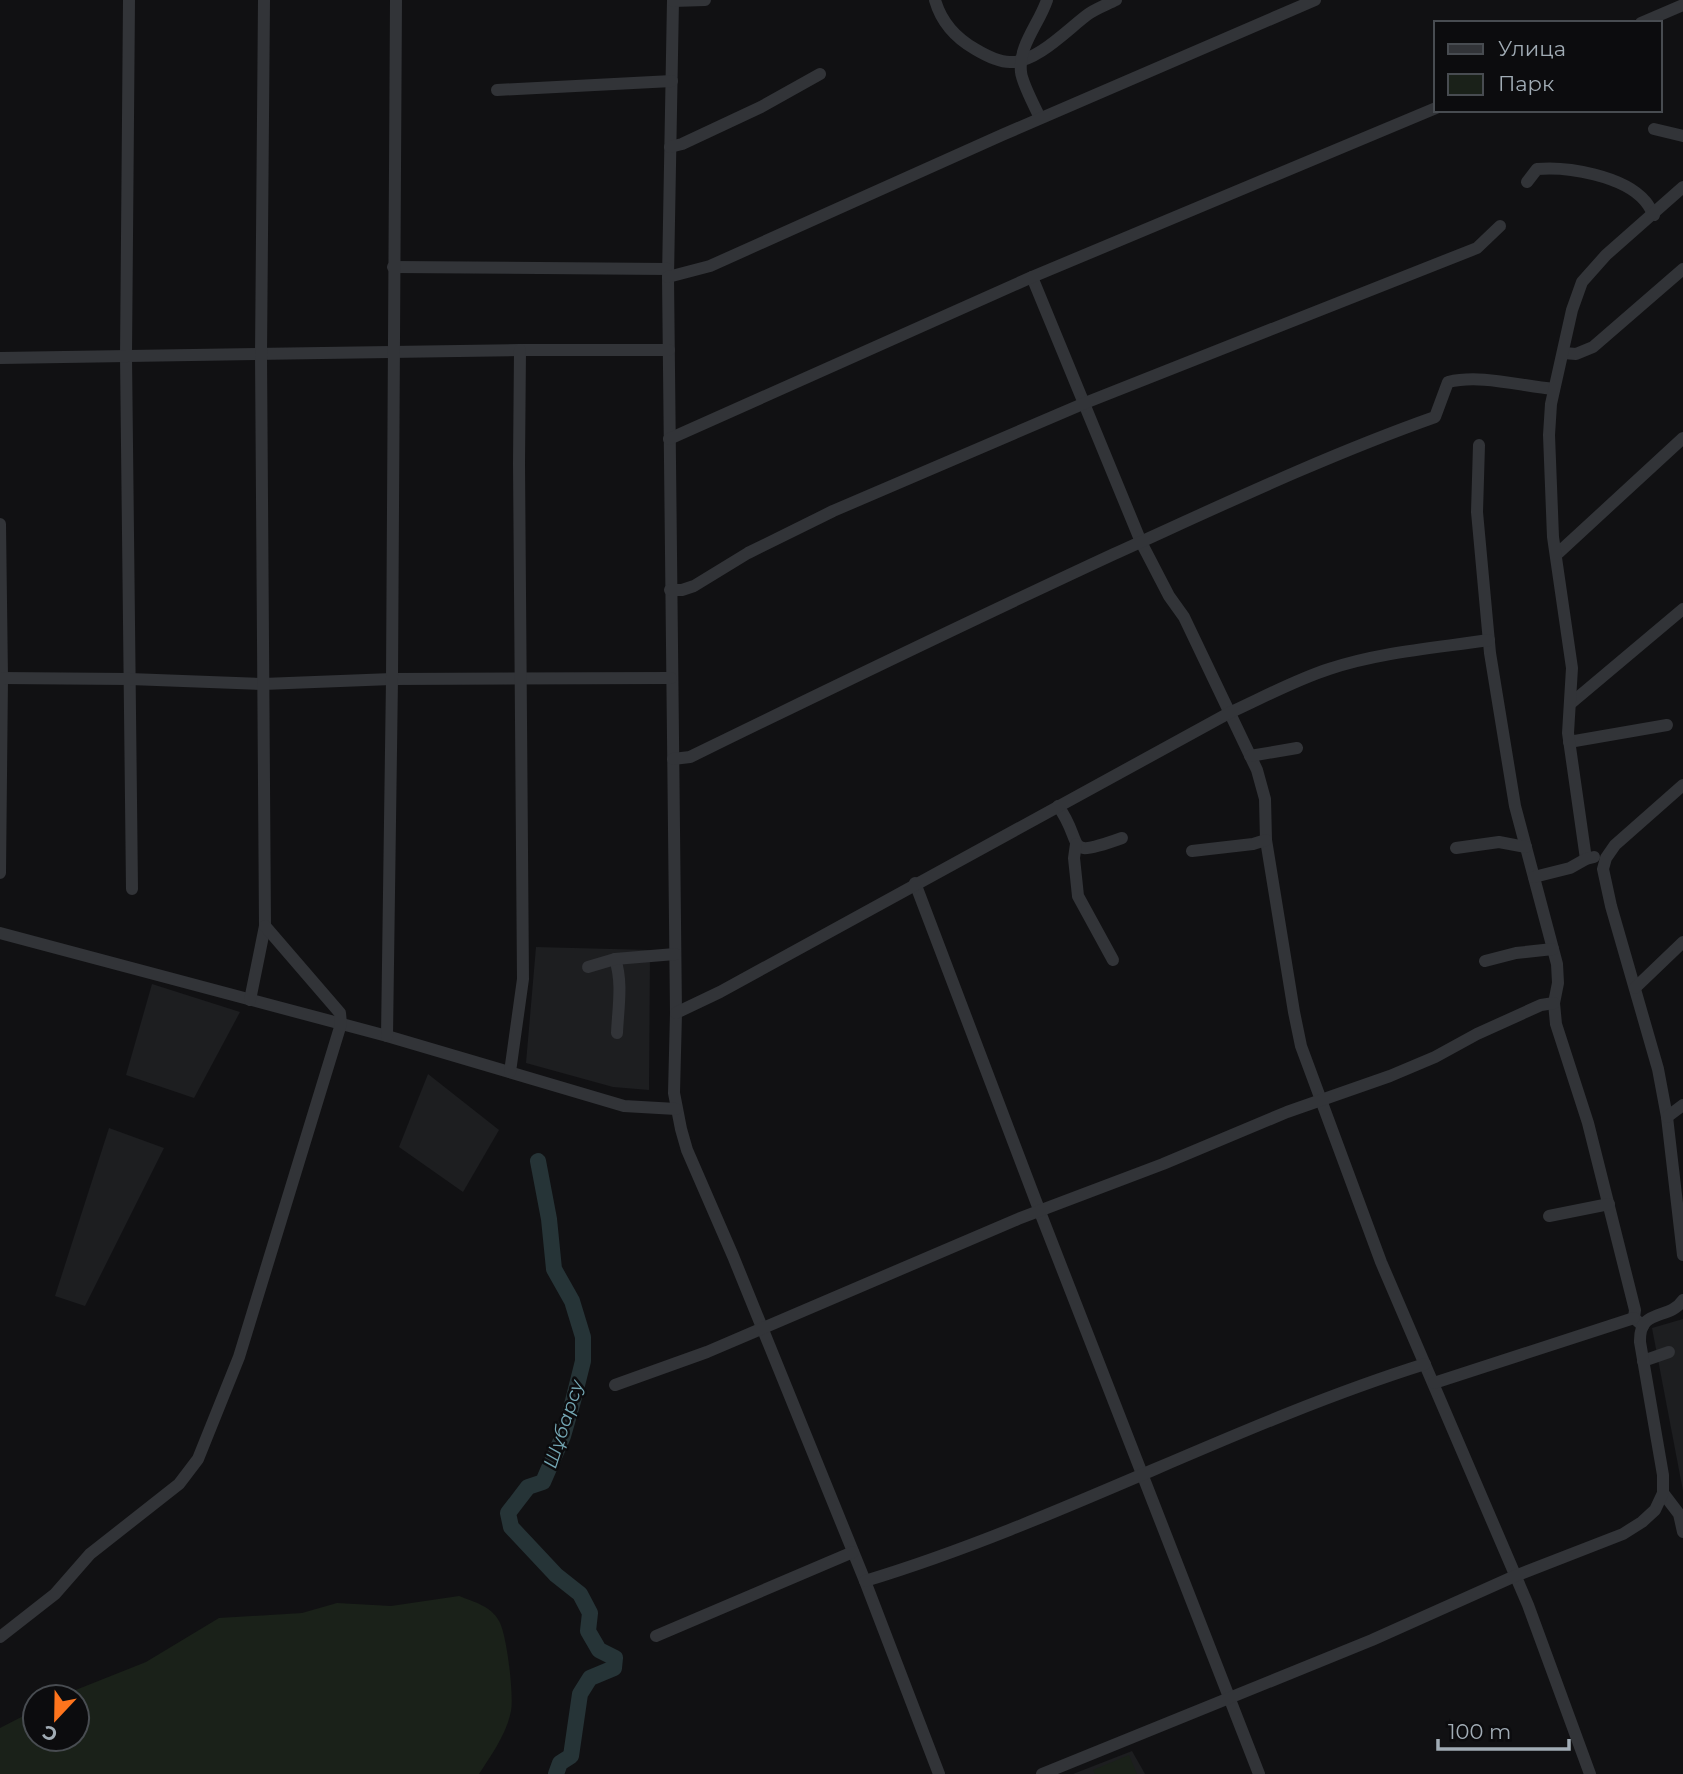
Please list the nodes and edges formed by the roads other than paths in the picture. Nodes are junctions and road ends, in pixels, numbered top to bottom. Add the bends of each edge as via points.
1 (129, 0) edge
2 (264, 0) edge
3 (396, 0) edge
4 (705, 0) edge
5 (935, 0) edge
6 (1047, 0) edge
7 (1116, 0) edge
8 (1315, 0) edge
9 (673, 1) edge
10 (1683, 5) edge
11 (1646, 21) edge
12 (1021, 61) junction
13 (820, 74) dead end
14 (672, 81) junction
15 (497, 90) dead end
16 (1434, 109) edge
17 (1040, 118) junction
18 (1654, 129) dead end
19 (1683, 136) edge
20 (670, 147) junction
21 (1527, 181) dead end
22 (1683, 187) edge
23 (1654, 215) junction
24 (1500, 226) dead end
25 (393, 267) junction
26 (1683, 269) edge
27 (668, 273) junction
28 (1032, 277) junction
29 (520, 350) junction
30 (669, 350) junction
31 (394, 352) junction
32 (1564, 354) junction
33 (261, 355) junction
34 (126, 356) junction
35 (0, 358) edge
36 (1554, 389) junction
37 (1085, 403) junction
38 (1683, 438) edge
39 (669, 439) junction
40 (1479, 445) dead end
41 (0, 524) edge
42 (0, 535) edge
43 (1141, 542) junction
44 (1556, 555) junction
45 (670, 590) junction
46 (1683, 609) edge
47 (1489, 640) junction
48 (1, 678) edge
49 (671, 678) junction
50 (130, 679) junction
51 (392, 679) junction
52 (521, 680) junction
53 (263, 684) junction
54 (1570, 704) junction
55 (1230, 713) junction
56 (1667, 725) dead end
57 (1569, 742) junction
58 (1297, 748) dead end
59 (1250, 756) junction
60 (673, 759) junction
61 (1683, 785) edge
62 (0, 792) edge
63 (1058, 806) junction
64 (1122, 838) dead end
65 (1266, 840) junction
66 (1076, 844) junction
67 (1526, 847) junction
68 (1456, 848) dead end
69 (1192, 851) dead end
70 (1608, 855) junction
71 (1586, 859) junction
72 (0, 873) edge
73 (1534, 877) junction
74 (915, 883) junction
75 (132, 889) dead end
76 (265, 926) junction
77 (0, 933) edge
78 (1683, 942) edge
79 (1553, 949) junction
80 (676, 954) junction
81 (615, 959) junction
82 (1113, 960) dead end
83 (1485, 961) dead end
84 (588, 967) dead end
85 (1635, 989) junction
86 (250, 1000) junction
87 (1554, 1003) junction
88 (676, 1013) junction
89 (341, 1024) junction
90 (617, 1033) dead end
91 (387, 1036) junction
92 (510, 1072) junction
93 (1321, 1101) junction
94 (1683, 1105) edge
95 (676, 1109) junction
96 (1667, 1117) junction
97 (1609, 1204) junction
98 (1040, 1213) junction
99 (1549, 1216) dead end
100 (1683, 1252) edge
101 (1683, 1300) edge
102 (1638, 1322) junction
103 (761, 1327) junction
104 (1669, 1352) dead end
105 (1643, 1361) junction
106 (1425, 1363) junction
107 (1434, 1383) junction
108 (615, 1385) dead end
109 (1143, 1475) junction
110 (1663, 1493) junction
111 (1683, 1532) edge
112 (853, 1552) junction
113 (1516, 1576) junction
114 (865, 1581) junction
115 (0, 1636) edge
116 (656, 1636) dead end
117 (1229, 1698) junction
118 (939, 1774) edge
119 (1042, 1774) edge
120 (1259, 1774) edge
121 (1590, 1774) edge

1 - 34 street
2 - 33 street
3 - 25 street
4 - 9 street
5 - 12 street via 962,41 994,58
6 - 12 street
7 - 12 street
8 - 17 street
9 - 14 street
10 - 11 street
12 - 17 street via 1021,75
13 - 20 street via 761,107
14 - 15 street
14 - 20 street
16 - 28 street
17 - 27 street via 710,266
18 - 19 street
20 - 27 street
21 - 23 street via 1537,169 1595,175 1634,192
22 - 23 street
23 - 32 street via 1582,282
24 - 37 street via 1477,248
25 - 27 street
25 - 31 street
26 - 32 street via 1593,347
27 - 30 street
28 - 37 street
28 - 39 street
29 - 30 street
29 - 31 street
29 - 52 street
30 - 39 street
31 - 33 street
31 - 51 street
32 - 36 street
33 - 34 street
33 - 53 street
34 - 35 street
34 - 50 street
36 - 43 street via 1448,382 1435,417 1297,471
36 - 44 street via 1549,487
37 - 43 street
37 - 45 street via 812,520 694,586
38 - 44 street
39 - 45 street
40 - 47 street via 1477,512
41 - 42 street
42 - 48 street
43 - 55 street via 1184,617
43 - 60 street via 690,758
44 - 54 street via 1572,668
45 - 49 street
46 - 54 street
47 - 55 street via 1378,656 1329,669
47 - 67 street via 1515,806
48 - 50 street
48 - 62 street
49 - 52 street
49 - 60 street
50 - 53 street
50 - 75 street
51 - 52 street
51 - 53 street
51 - 91 street
52 - 92 street via 523,979
53 - 76 street
54 - 57 street
55 - 59 street
55 - 63 street
56 - 57 street
57 - 71 street
58 - 59 street
59 - 65 street via 1265,799
60 - 80 street
61 - 70 street
62 - 72 street
63 - 66 street
63 - 74 street
64 - 66 street via 1090,849
65 - 69 street
65 - 93 street via 1293,1012
66 - 82 street via 1078,896
67 - 68 street via 1499,842
67 - 73 street
70 - 71 street
70 - 85 street via 1604,877
71 - 73 street
73 - 79 street
74 - 88 street
74 - 98 street
76 - 86 street
76 - 89 street via 340,1013
77 - 86 street
78 - 85 street
79 - 83 street
79 - 87 street via 1558,983
80 - 81 street
80 - 88 street
81 - 84 street
81 - 90 street via 620,988
85 - 96 street
86 - 89 street
87 - 93 street via 1390,1076
87 - 97 street via 1556,1024
88 - 95 street
89 - 91 street
89 - 115 street via 239,1357 198,1459 179,1484 90,1554 55,1594
91 - 92 street
92 - 95 street via 624,1106
93 - 98 street
93 - 106 street via 1381,1262
94 - 96 street
95 - 103 street via 687,1150
96 - 100 street
97 - 99 street
97 - 102 street
98 - 103 street
98 - 109 street
101 - 102 street via 1675,1309
102 - 105 street
102 - 107 street
103 - 108 street
103 - 112 street
104 - 105 street
105 - 110 street
106 - 107 street
106 - 109 street via 1358,1385
107 - 113 street
109 - 114 street via 937,1558
109 - 117 street
110 - 111 street via 1679,1514
110 - 113 street via 1655,1510 1623,1534
112 - 114 street
112 - 116 street
113 - 117 street
113 - 121 street
114 - 118 street
117 - 119 street
117 - 120 street

